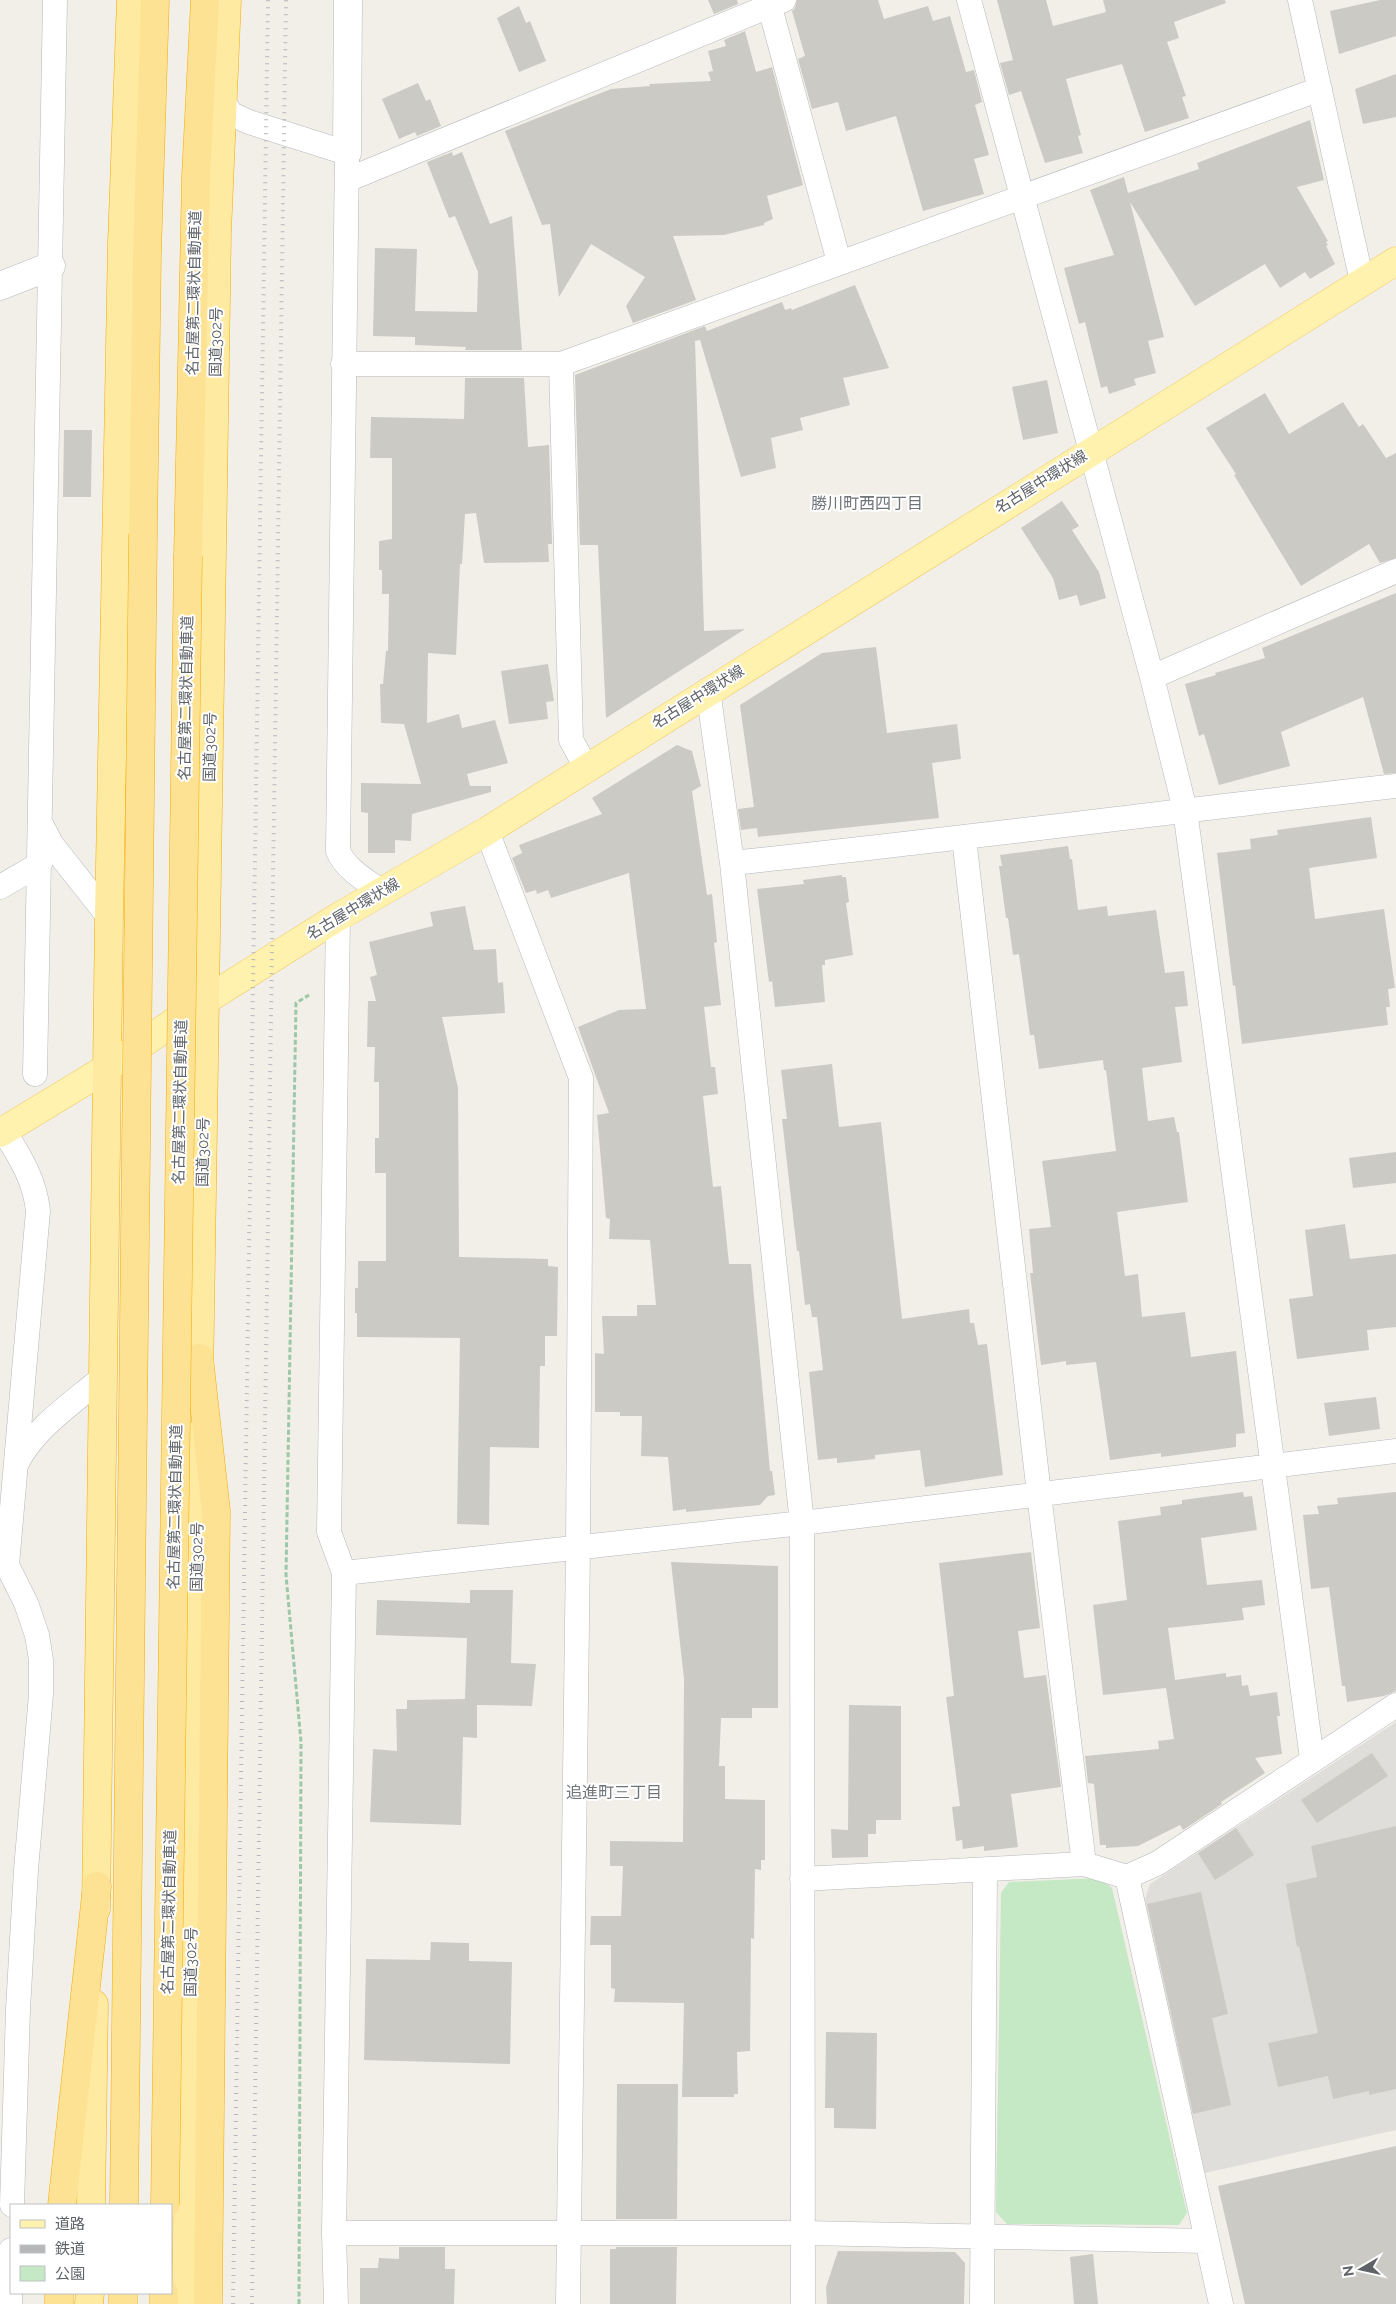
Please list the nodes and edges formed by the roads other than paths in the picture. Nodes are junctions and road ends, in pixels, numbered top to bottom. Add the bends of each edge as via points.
1 (55, 0) edge
2 (131, 0) edge
3 (155, 0) edge
4 (206, 0) edge
5 (227, 0) edge
6 (348, 0) edge
7 (969, 0) edge
8 (1300, 0) edge
9 (774, 2) edge
10 (1320, 89) junction
11 (222, 98) junction
12 (347, 153) junction
13 (347, 180) junction
14 (1022, 197) junction
15 (1396, 261) edge
16 (839, 262) junction
17 (51, 266) junction
18 (1362, 282) junction
19 (0, 286) edge
20 (343, 364) junction
21 (561, 364) junction
22 (1091, 451) junction
23 (1396, 571) edge
24 (1152, 677) junction
25 (708, 690) junction
26 (586, 767) junction
27 (1396, 786) edge
28 (1185, 810) junction
29 (40, 824) junction
30 (487, 831) junction
31 (964, 838) junction
32 (732, 863) junction
33 (40, 864) junction
34 (0, 887) edge
35 (382, 892) junction
36 (109, 917) junction
37 (338, 918) junction
38 (206, 1000) junction
39 (107, 1068) junction
40 (35, 1074) dead end
41 (2, 1132) edge
42 (102, 1378) junction
43 (1396, 1451) edge
44 (16, 1464) junction
45 (1273, 1465) junction
46 (1039, 1494) junction
47 (802, 1523) junction
48 (578, 1548) junction
49 (2, 1568) edge
50 (344, 1573) junction
51 (1396, 1705) edge
52 (1312, 1759) junction
53 (1084, 1864) junction
54 (985, 1870) junction
55 (1127, 1877) junction
56 (802, 1879) junction
57 (97, 1886) junction
58 (91, 2197) edge
59 (12, 2200) edge
60 (62, 2204) edge
61 (124, 2204) edge
62 (165, 2204) edge
63 (334, 2233) junction
64 (569, 2233) junction
65 (804, 2233) junction
66 (983, 2236) junction
67 (198, 2239) junction
68 (1207, 2241) junction
69 (186, 2304) edge
70 (208, 2304) edge
71 (336, 2304) edge
72 (568, 2304) edge
73 (804, 2304) edge
74 (982, 2304) edge
75 (1221, 2304) edge

1 - 17 street
2 - 36 highway via 122,244
3 - 61 highway, bridge via 146,254
4 - 62 highway, 名古屋第二環状自動車道, bridge via 196,176 188,556
5 - 11 highway, 国道302号
6 - 12 street
7 - 14 street
8 - 10 street
9 - 13 street
9 - 16 street
10 - 14 street
10 - 18 street
11 - 12 street via 231,114 249,122
11 - 38 highway, 国道302号 via 217,232
12 - 13 street
13 - 20 street
14 - 16 street
14 - 22 street
15 - 18 main road, 名古屋中環状線
16 - 21 street
17 - 19 street
17 - 29 street
18 - 22 main road, 名古屋中環状線
20 - 21 street
20 - 35 street via 338,851 348,867
21 - 26 street via 571,740
22 - 24 street
22 - 25 main road, 名古屋中環状線
23 - 24 street
24 - 28 street
25 - 26 main road, 名古屋中環状線
25 - 32 street
26 - 30 main road, 名古屋中環状線
27 - 28 street
28 - 31 street
28 - 45 street
29 - 33 street
29 - 36 street via 52,845
30 - 35 main road, 名古屋中環状線
30 - 48 street via 581,1078
31 - 32 street
31 - 46 street
32 - 47 street
33 - 34 street
33 - 40 street
35 - 37 main road, 名古屋中環状線
36 - 39 highway
37 - 38 main road, 名古屋中環状線
37 - 50 street via 329,1532
38 - 39 main road, 名古屋中環状線
38 - 67 highway, 国道302号 via 199,1358 216,1511
39 - 41 main road, 名古屋中環状線
39 - 42 highway
41 - 44 street via 30,1175 38,1211
42 - 44 street via 34,1437
42 - 57 highway
43 - 45 street
44 - 49 street
45 - 46 street
45 - 52 street
46 - 47 street
46 - 53 street
47 - 48 street
47 - 56 street
48 - 50 street
48 - 64 street
49 - 59 street via 26,1603 41,1660 20,1970
50 - 63 street
51 - 52 street
52 - 55 street via 1158,1862
53 - 54 street
53 - 55 street
54 - 56 street
54 - 66 street
55 - 68 street
56 - 65 street
57 - 58 highway
57 - 60 highway
63 - 64 street
63 - 71 street
64 - 65 street
64 - 72 street
65 - 66 street
65 - 73 street
66 - 68 street
66 - 74 street
67 - 69 highway
67 - 70 highway
68 - 75 street

